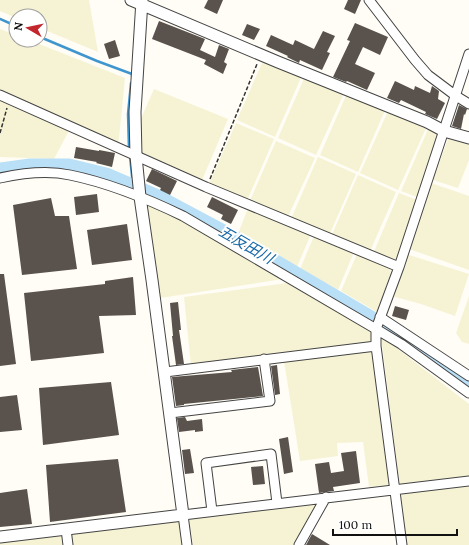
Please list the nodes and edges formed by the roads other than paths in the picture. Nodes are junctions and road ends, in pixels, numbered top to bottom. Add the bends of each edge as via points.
1 (131, 0) edge
2 (370, 0) edge
3 (142, 2) edge
4 (469, 54) edge
5 (0, 96) edge
6 (456, 96) junction
7 (469, 104) edge
8 (444, 131) junction
9 (469, 138) edge
10 (131, 154) junction
11 (0, 178) edge
12 (140, 191) junction
13 (399, 267) junction
14 (380, 317) junction
15 (376, 328) junction
16 (376, 346) junction
17 (264, 359) junction
18 (165, 372) junction
19 (469, 376) edge
20 (469, 393) edge
21 (170, 414) junction
22 (469, 481) edge
23 (394, 489) junction
24 (326, 497) junction
25 (277, 503) junction
26 (212, 511) junction
27 (183, 515) junction
28 (66, 529) junction
29 (0, 537) edge
30 (68, 545) edge
31 (187, 545) edge
32 (299, 545) edge
33 (402, 545) edge

1 - 3 street
2 - 6 street via 428,75
3 - 8 street
3 - 10 street
4 - 6 street
5 - 10 street
6 - 7 street
6 - 8 street
8 - 9 street
8 - 13 street
10 - 12 street
10 - 13 street
11 - 12 street via 20,174 70,175
12 - 15 street via 154,202 183,216
12 - 18 street
13 - 14 street
14 - 15 street
14 - 19 street
15 - 16 street
15 - 20 street
16 - 17 street
16 - 23 street
17 - 18 street
17 - 21 street via 270,401
18 - 21 street
21 - 27 street
22 - 23 street
23 - 24 street
23 - 33 street
24 - 25 street
24 - 32 street
25 - 26 street
25 - 26 street via 271,454 206,463
26 - 27 street
27 - 28 street
27 - 31 street
28 - 29 street
28 - 30 street

